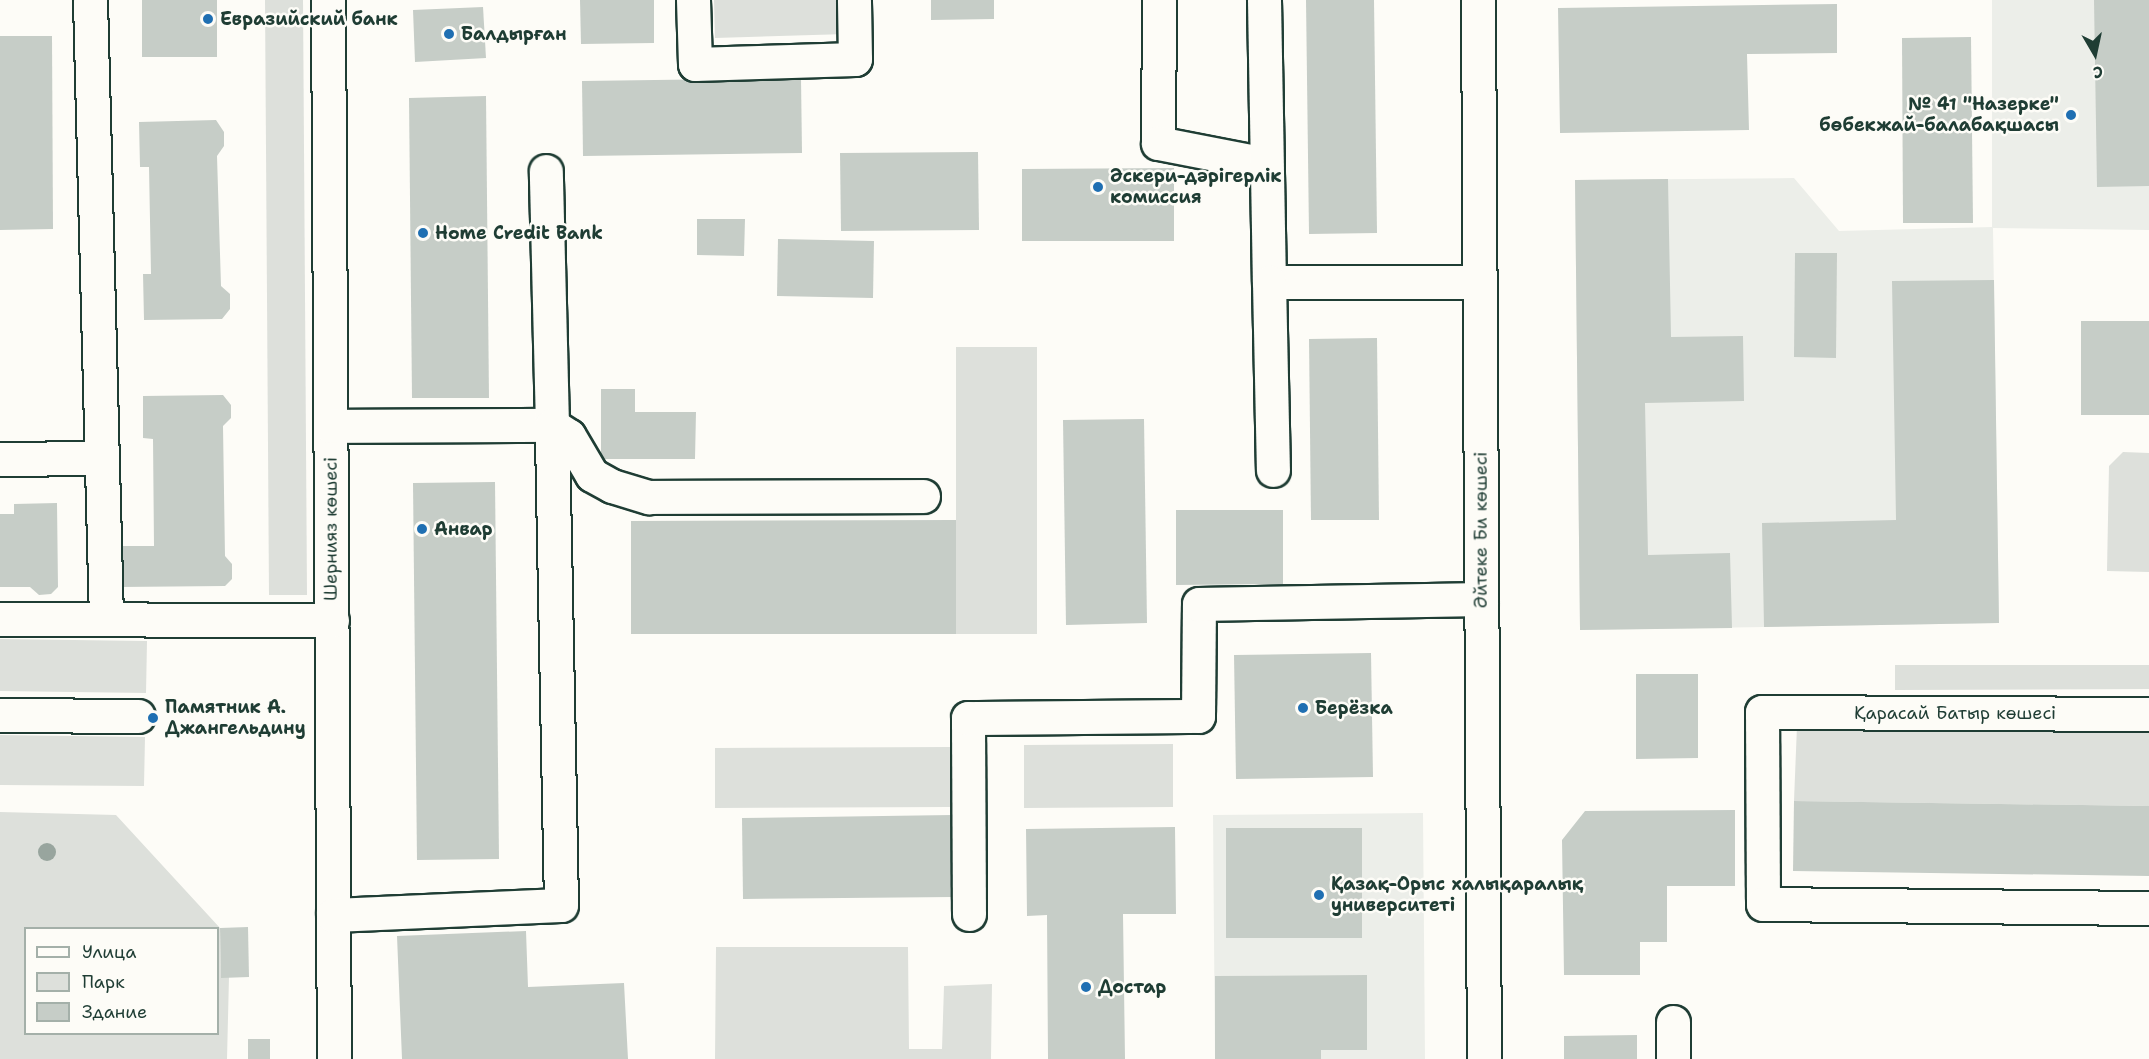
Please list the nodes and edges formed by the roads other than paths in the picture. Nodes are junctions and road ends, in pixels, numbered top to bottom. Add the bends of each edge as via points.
1 (90, 0) edge
2 (328, 0) edge
3 (693, 0) edge
4 (854, 0) edge
5 (1159, 0) edge
6 (1264, 0) edge
7 (1478, 0) edge
8 (1266, 164) junction
9 (546, 171) dead end
10 (1269, 282) junction
11 (1480, 282) junction
12 (552, 425) junction
13 (331, 426) junction
14 (102, 458) junction
15 (0, 459) edge
16 (1273, 470) dead end
17 (923, 496) dead end
18 (1481, 598) junction
19 (0, 619) edge
20 (106, 619) junction
21 (332, 620) junction
22 (2149, 714) edge
23 (0, 715) edge
24 (138, 716) dead end
25 (2149, 908) edge
26 (969, 914) dead end
27 (333, 915) junction
28 (1673, 1022) dead end
29 (334, 1059) edge
30 (1484, 1059) edge
31 (1673, 1059) edge

1 - 14 street
2 - 13 street, Шернияз көшесі
3 - 4 street via 695,64 855,59
5 - 8 street via 1158,143
6 - 8 street
7 - 11 street, Әйтеке Би көшесі
8 - 10 street
9 - 12 street
10 - 11 street
10 - 16 street
11 - 18 street, Әйтеке Би көшесі
12 - 13 street
12 - 17 street via 569,436 592,474 612,486 649,497
12 - 27 street via 561,905
13 - 21 street, Шернияз көшесі
14 - 15 street
14 - 20 street
18 - 26 street via 1199,604 1198,716 968,718
18 - 30 street, Әйтеке Би көшесі
19 - 20 street
20 - 21 street
21 - 27 street, Шернияз көшесі
22 - 25 street, Қарасай Батыр көшесі via 1762,712 1763,904
23 - 24 street
27 - 29 street, Шернияз көшесі
28 - 31 street

